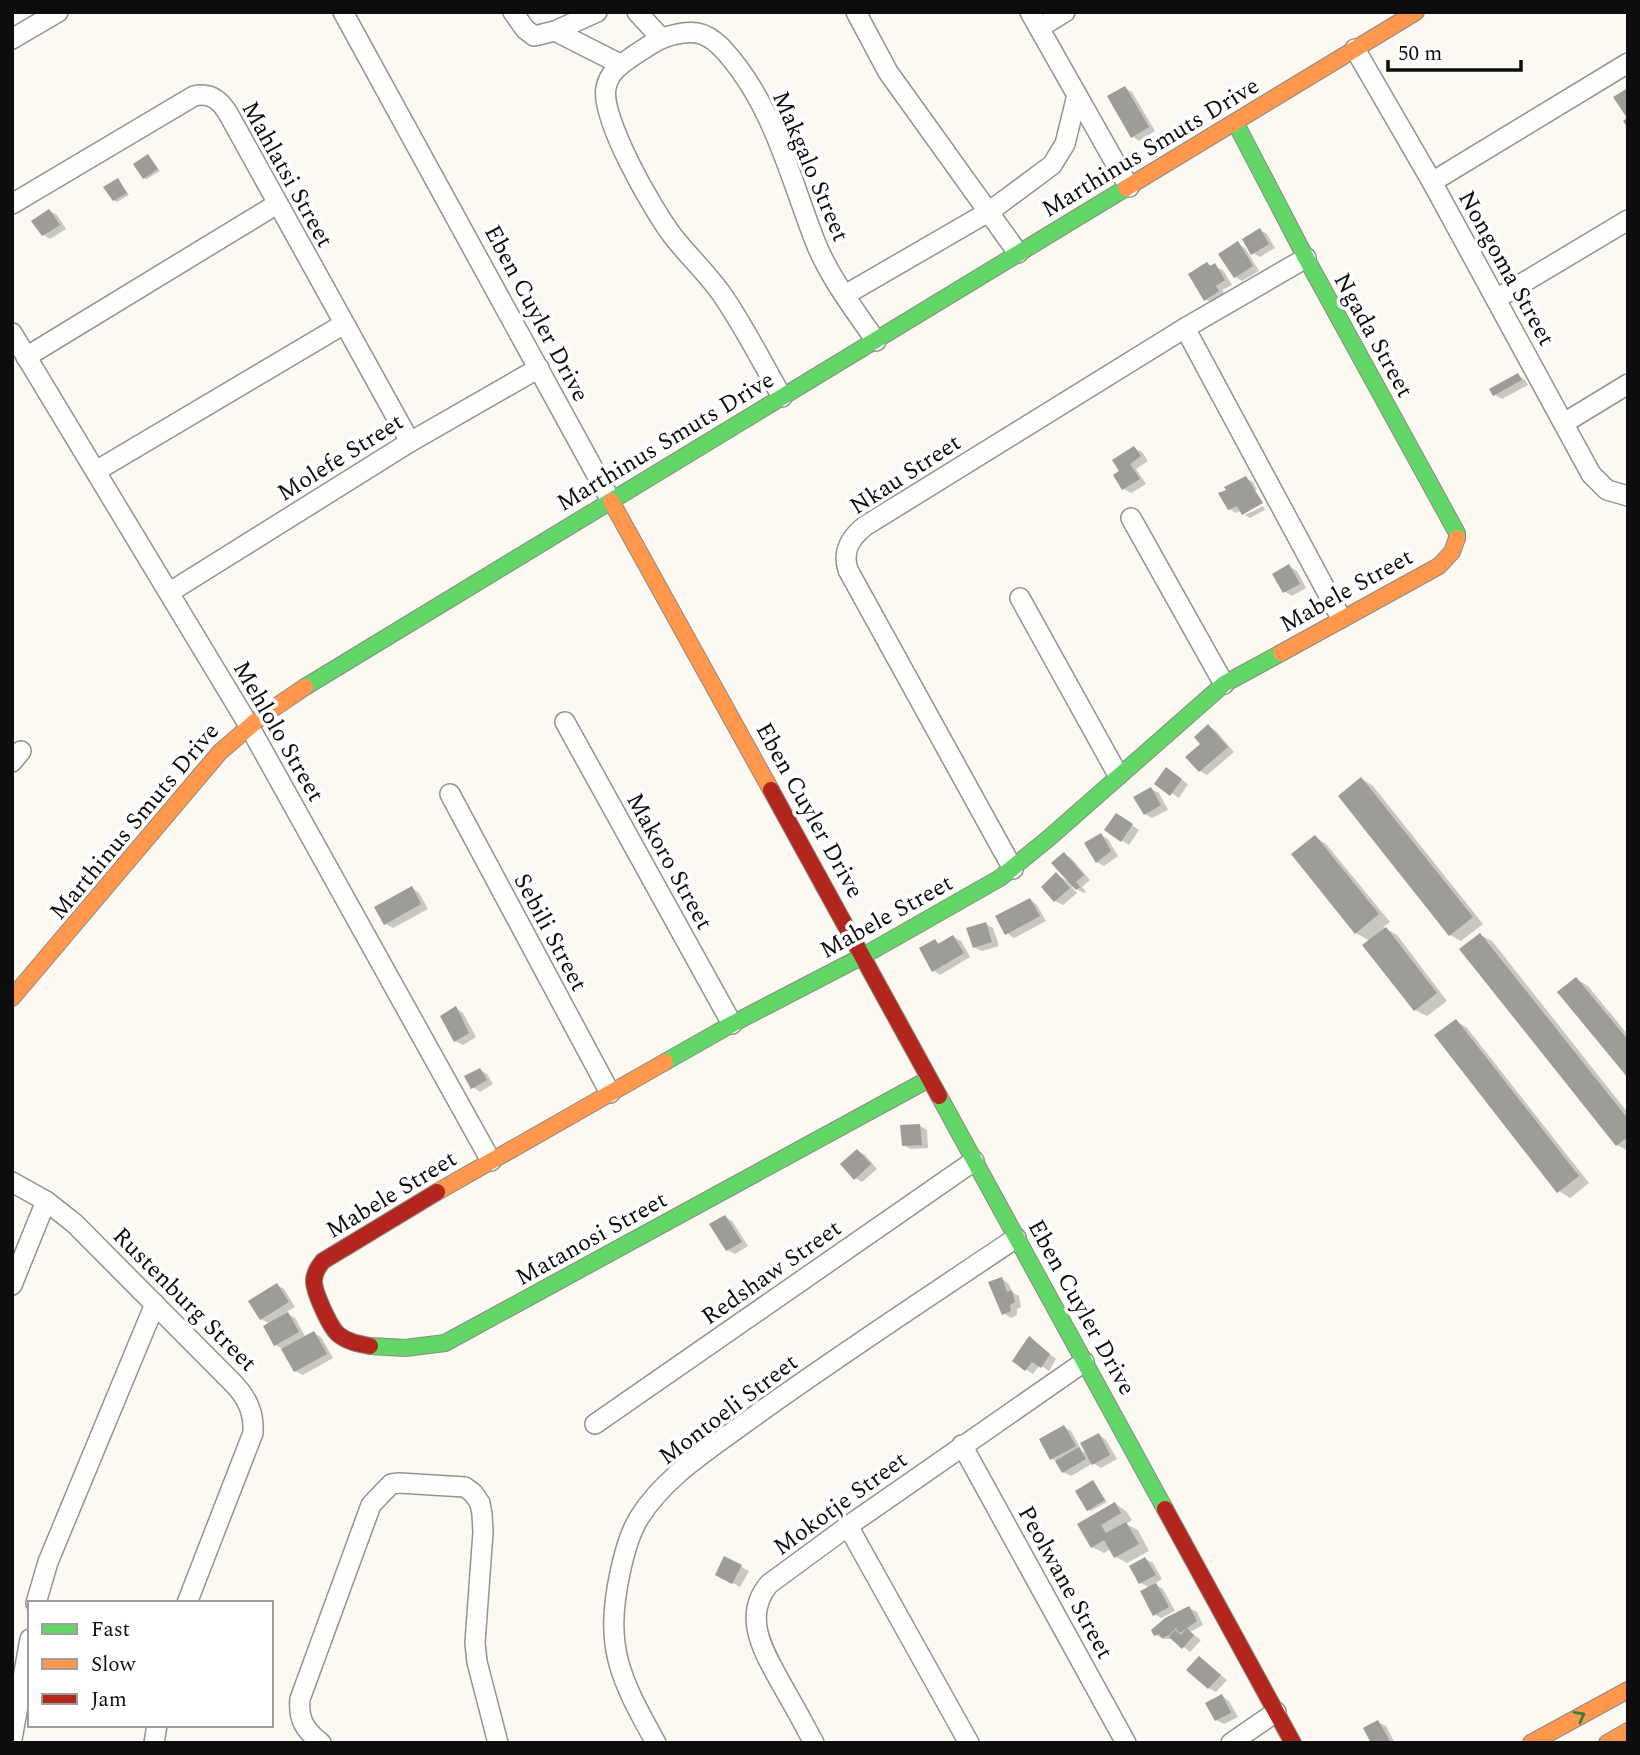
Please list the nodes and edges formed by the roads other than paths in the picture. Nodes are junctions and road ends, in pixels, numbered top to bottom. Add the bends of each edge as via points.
1 (58, 12) edge
2 (343, 12) edge
3 (513, 12) edge
4 (597, 12) edge
5 (637, 12) edge
6 (856, 12) edge
7 (1065, 12) edge
8 (1416, 12) edge
9 (1034, 20) edge
10 (555, 31) junction
11 (661, 38) junction
12 (12, 39) edge
13 (1355, 49) junction
14 (1628, 63) edge
15 (620, 64) junction
16 (1077, 95) junction
17 (1235, 122) junction
18 (1432, 182) junction
19 (1129, 187) junction
20 (12, 204) edge
21 (277, 204) junction
22 (990, 211) junction
23 (1628, 220) edge
24 (1018, 253) junction
25 (1306, 258) junction
26 (845, 295) junction
27 (1496, 299) junction
28 (344, 324) junction
29 (1185, 328) junction
30 (12, 333) edge
31 (876, 341) junction
32 (26, 357) junction
33 (539, 368) junction
34 (1628, 384) edge
35 (782, 397) junction
36 (1564, 423) junction
37 (410, 442) junction
38 (96, 471) junction
39 (1628, 496) edge
40 (611, 501) junction
41 (1131, 518) dead end
42 (1439, 566) joint
43 (170, 592) junction
44 (1020, 598) dead end
45 (1341, 618) junction
46 (1223, 684) junction
47 (565, 722) dead end
48 (248, 724) junction
49 (1118, 775) junction
50 (450, 794) dead end
51 (1013, 869) junction
52 (863, 956) junction
53 (12, 998) edge
54 (732, 1024) junction
55 (929, 1079) junction
56 (610, 1093) junction
57 (491, 1161) junction
58 (974, 1161) junction
59 (12, 1182) edge
60 (46, 1201) junction
61 (1016, 1238) junction
62 (323, 1261) joint
63 (12, 1285) edge
64 (155, 1304) junction
65 (1084, 1362) junction
66 (595, 1424) dead end
67 (962, 1446) junction
68 (848, 1526) junction
69 (37, 1601) edge
70 (188, 1601) edge
71 (28, 1650) edge
72 (1628, 1690) edge
73 (1276, 1712) junction
74 (1628, 1731) edge
75 (12, 1739) edge
76 (321, 1743) edge
77 (498, 1743) edge
78 (656, 1743) edge
79 (814, 1743) edge
80 (969, 1743) edge
81 (1126, 1743) edge
82 (1231, 1743) edge
83 (1293, 1743) edge
84 (1531, 1743) edge
85 (1607, 1743) edge

1 - 12 street
2 - 33 street, Eben Cuyler Drive
3 - 10 street via 534,36
4 - 10 street
5 - 11 street
6 - 22 street via 888,72
7 - 9 street
8 - 13 street, Marthinus Smuts Drive
9 - 16 street
10 - 15 street
11 - 15 street, Makgalo Street
11 - 26 street, Makgalo Street via 687,31 706,35 748,84 786,158 823,258
13 - 17 street, Marthinus Smuts Drive
13 - 18 street, Nongoma Street
14 - 18 street
15 - 35 street via 606,88 610,123 656,212 724,298
16 - 19 street
16 - 22 street via 1065,144 1052,165
17 - 19 street, Marthinus Smuts Drive
17 - 25 street, Ngada Street
18 - 27 street, Nongoma Street
19 - 24 street, Marthinus Smuts Drive
20 - 21 street, Mahlatsi Street via 194,96 207,95 225,108
21 - 28 street, Mahlatsi Street
21 - 32 street
22 - 24 street
22 - 26 street
23 - 27 street
24 - 31 street, Marthinus Smuts Drive
25 - 29 street, Nkau Street
25 - 42 street, Ngada Street via 1457,533 1454,551
26 - 31 street, Makgalo Street
27 - 36 street, Nongoma Street
28 - 37 street, Mahlatsi Street
28 - 38 street
29 - 45 street
29 - 51 street, Nkau Street via 865,526 847,549 848,570
30 - 32 street, Mehlolo Street
31 - 35 street, Marthinus Smuts Drive
32 - 38 street, Mehlolo Street
33 - 37 street, Molefe Street
33 - 40 street, Eben Cuyler Drive
34 - 36 street
35 - 40 street, Marthinus Smuts Drive
36 - 39 street, Nongoma Street via 1596,481
37 - 43 street, Molefe Street
38 - 43 street, Mehlolo Street
40 - 48 street, Marthinus Smuts Drive
40 - 52 street, Eben Cuyler Drive
41 - 46 street
42 - 45 street, Mabele Street
43 - 48 street, Mehlolo Street
44 - 49 street
45 - 46 street, Mabele Street
46 - 49 street, Mabele Street
47 - 54 street, Makoro Street
48 - 53 street, Marthinus Smuts Drive via 199,775
48 - 57 street, Mehlolo Street
49 - 51 street, Mabele Street
50 - 56 street, Sebili Street
51 - 52 street, Mabele Street
52 - 54 street, Mabele Street
52 - 55 street, Eben Cuyler Drive
54 - 56 street, Mabele Street
55 - 58 street, Eben Cuyler Drive
55 - 62 street, Matanosi Street via 445,1343 420,1348 371,1346 336,1334 312,1280
56 - 57 street, Mabele Street
57 - 62 street, Mabele Street
58 - 61 street, Eben Cuyler Drive
58 - 66 street, Redshaw Street
59 - 60 street, Rustenburg Street
60 - 63 street
60 - 64 street, Rustenburg Street via 75,1223
61 - 65 street, Eben Cuyler Drive
61 - 78 street, Montoeli Street via 683,1468 639,1518 623,1560 613,1635 627,1691
64 - 69 street via 48,1562
64 - 70 street, Rustenburg Street via 245,1395 254,1421
65 - 67 street, Mokotje Street
65 - 73 street, Eben Cuyler Drive
67 - 68 street, Mokotje Street
67 - 81 street, Peolwane Street
68 - 79 street, Mokotje Street via 769,1584 756,1616 763,1649
68 - 80 street
71 - 75 street
84 -> 72 street
73 - 82 street
73 - 83 street, Eben Cuyler Drive
74 - 85 street
76 - 77 street via 298,1713 304,1687 371,1505 391,1484 399,1483 465,1487 480,1503 483,1532 475,1643

